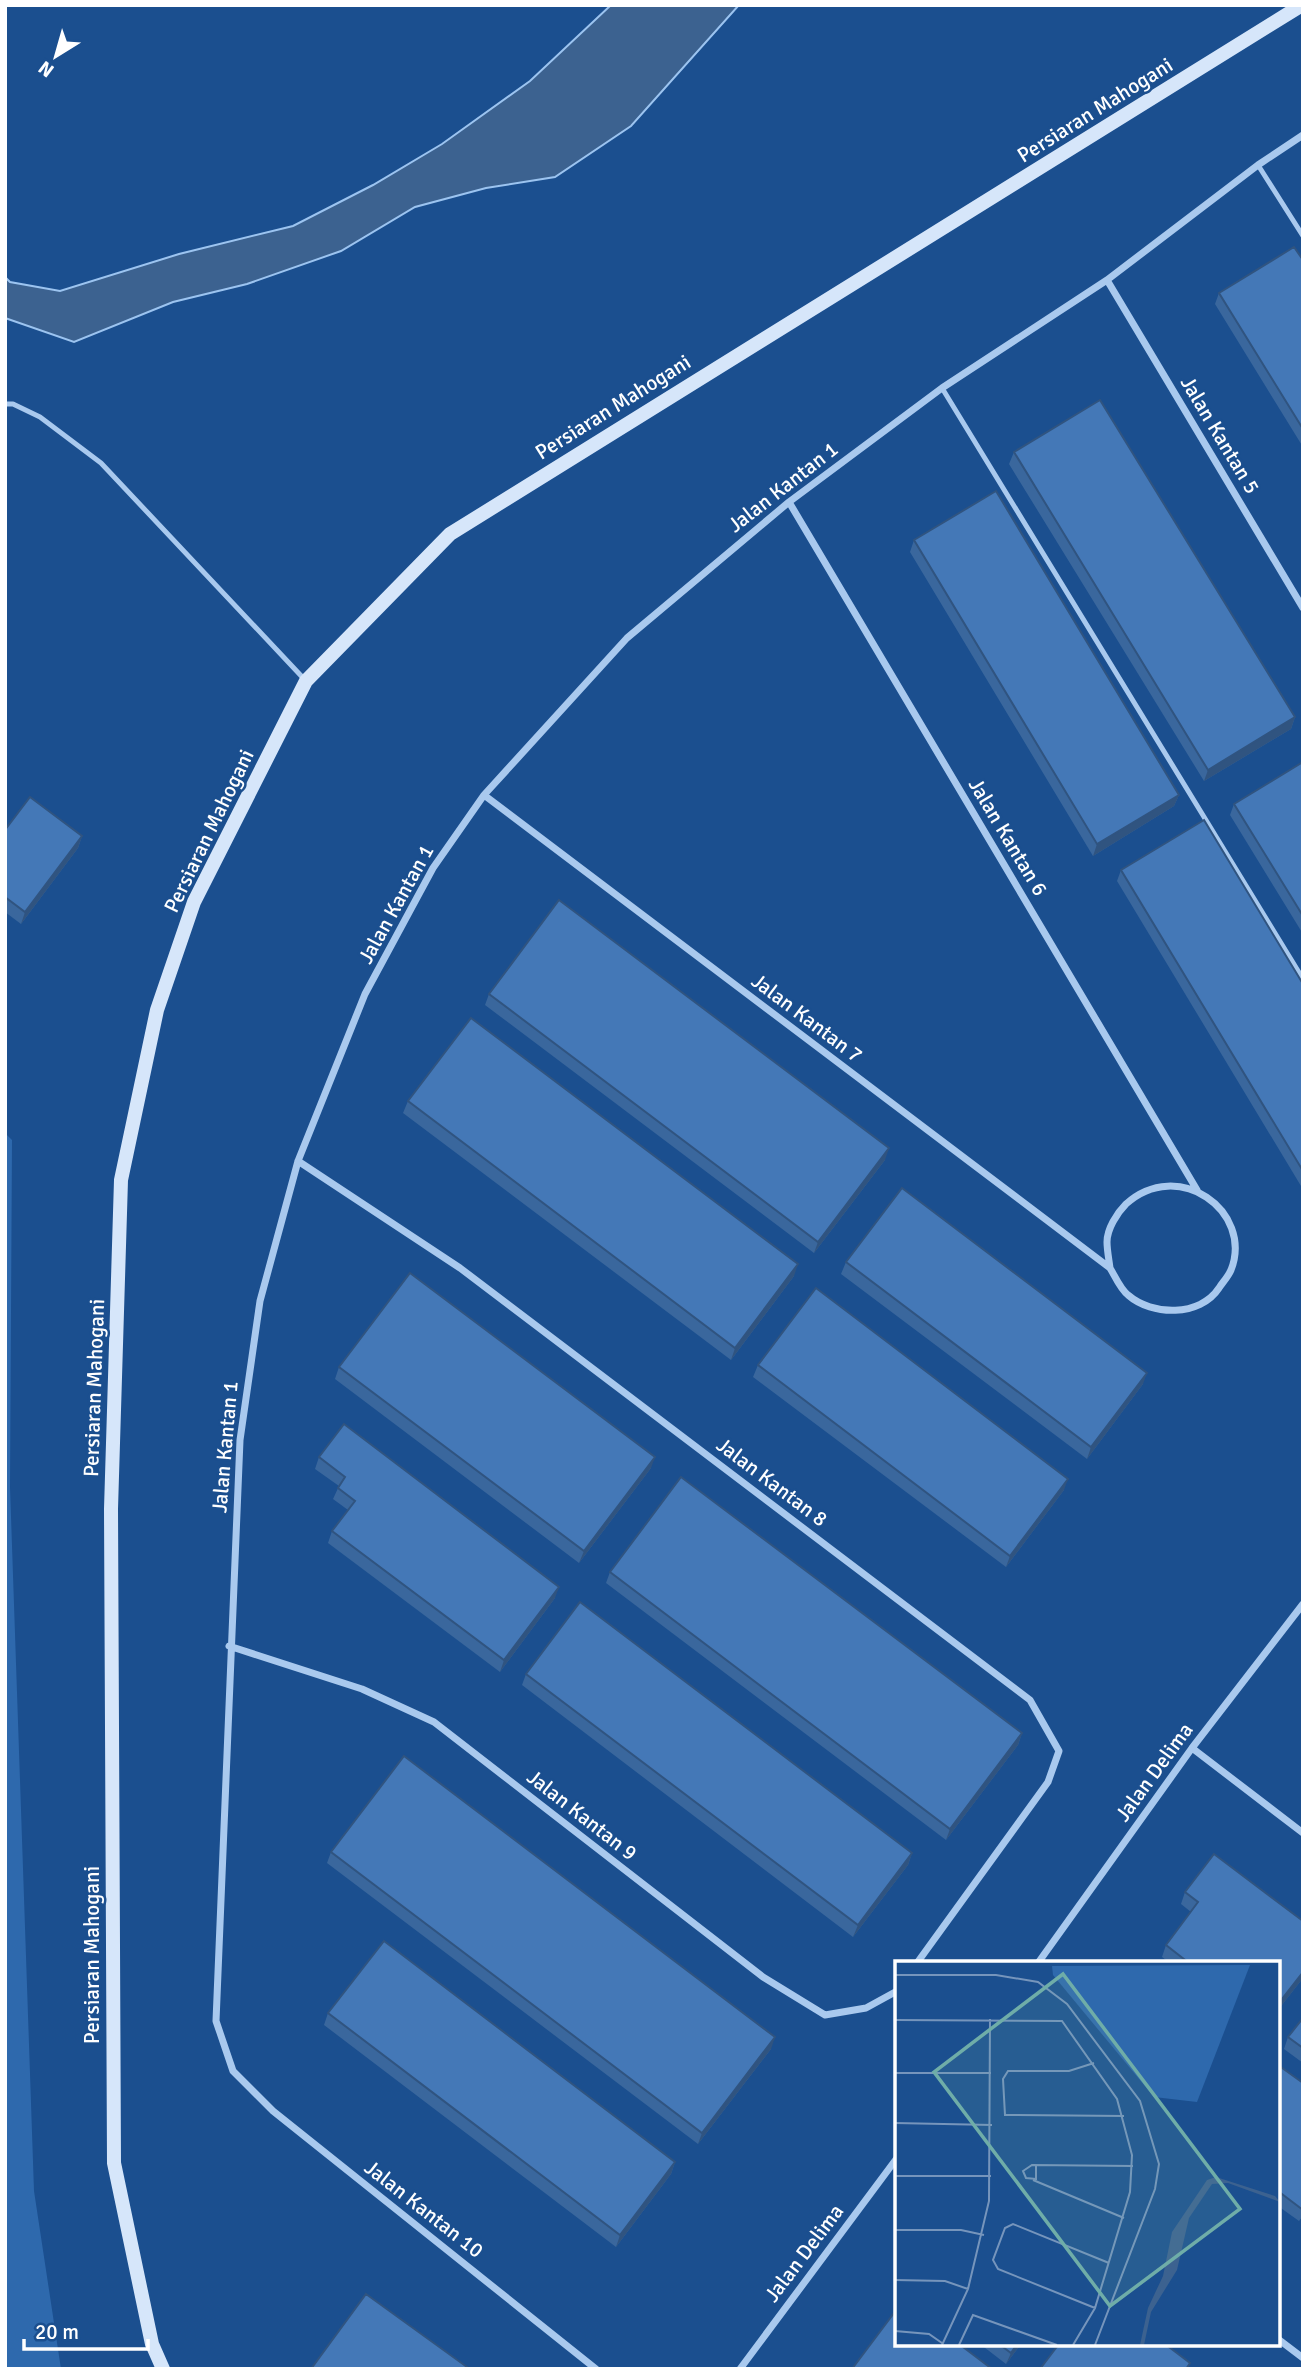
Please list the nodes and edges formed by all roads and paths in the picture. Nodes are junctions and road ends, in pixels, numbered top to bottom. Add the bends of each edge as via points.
1 (1302, 5) edge
2 (1303, 135) edge
3 (1258, 165) junction
4 (1303, 236) edge
5 (1107, 280) junction
6 (942, 388) junction
7 (5, 404) edge
8 (789, 502) junction
9 (1303, 608) edge
10 (306, 681) junction
11 (484, 795) junction
12 (1303, 979) edge
13 (298, 1161) junction
14 (1197, 1190) junction
15 (1110, 1268) junction
16 (1303, 1604) edge
17 (229, 1646) junction
18 (1192, 1748) junction
19 (1303, 1833) edge
20 (918, 1961) edge
21 (1039, 1961) edge
22 (895, 1992) edge
23 (233, 2071) joint
24 (895, 2161) edge
25 (1280, 2341) edge
26 (1303, 2358) edge
27 (163, 2369) edge
28 (596, 2369) edge
29 (740, 2369) edge

1 - 10 main road, Persiaran Mahogani via 450,534
2 - 3 street, Jalan Kantan 1
3 - 4 lane
3 - 5 street, Jalan Kantan 1
5 - 6 street, Jalan Kantan 1
5 - 9 street, Jalan Kantan 5
6 - 8 street, Jalan Kantan 1
6 - 12 lane
7 - 10 lane via 40,418 101,463
8 - 11 street, Jalan Kantan 1 via 628,638
8 - 14 street, Jalan Kantan 6
10 - 27 main road, Persiaran Mahogani via 194,902 157,1010 121,1180 111,1509 114,2163 152,2344
11 - 13 street, Jalan Kantan 1 via 433,868 365,994
11 - 15 street, Jalan Kantan 7
13 - 17 street, Jalan Kantan 1 via 260,1301 242,1428
13 - 20 street, Jalan Kantan 8 via 460,1268 1030,1700 1059,1751 1048,1782
14 - 15 street via 1168,1184 1133,1198 1118,1212 1107,1239
14 - 15 street via 1222,1210 1234,1238 1231,1270 1214,1296 1186,1310 1155,1310 1127,1295
16 - 18 street, Jalan Delima
17 - 22 street, Jalan Kantan 9 via 362,1689 434,1722 763,1977 825,2015 866,2008
17 - 23 street, Jalan Kantan 1 via 216,2021
18 - 19 street
18 - 21 street, Jalan Delima
23 - 28 street, Jalan Kantan 10 via 273,2111
24 - 29 street, Jalan Delima
25 - 26 street

